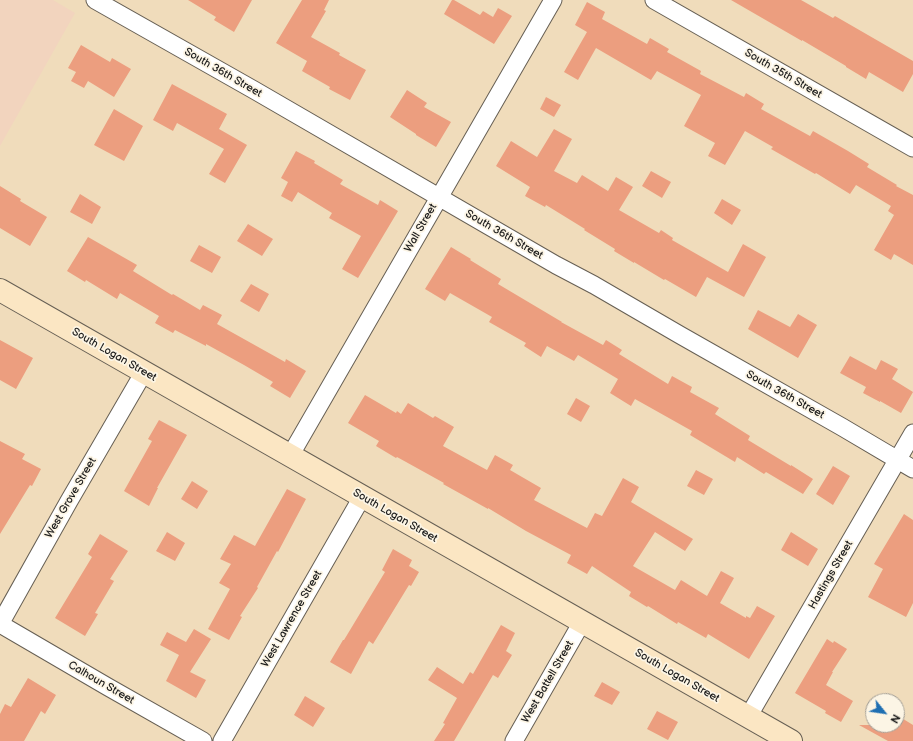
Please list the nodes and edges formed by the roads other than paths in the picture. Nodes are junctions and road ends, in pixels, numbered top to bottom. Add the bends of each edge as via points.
1 (95, 0) edge
2 (553, 0) edge
3 (654, 0) edge
4 (913, 148) edge
5 (439, 198) junction
6 (0, 290) edge
7 (144, 372) junction
8 (913, 433) edge
9 (290, 456) junction
10 (897, 461) junction
11 (913, 469) edge
12 (362, 497) junction
13 (582, 622) junction
14 (0, 624) edge
15 (748, 717) junction
16 (203, 741) edge
17 (222, 741) edge
18 (514, 741) edge
19 (791, 741) edge

1 - 5 street, South 36th Street
2 - 5 street, Wall Street
3 - 4 street, South 35th Street
5 - 9 street, Wall Street
5 - 10 street, South 36th Street via 842,427
6 - 7 street, South Logan Street
7 - 9 street, South Logan Street
7 - 14 street, West Grove Street
8 - 10 street, Hastings Street
9 - 12 street, South Logan Street
10 - 11 street, South 36th Street
10 - 15 street, Hastings Street
12 - 13 street, South Logan Street
12 - 17 street, West Lawrence Street
13 - 15 street, South Logan Street
13 - 18 street, West Battell Street
14 - 16 street, Calhoun Street
15 - 19 street, South Logan Street

